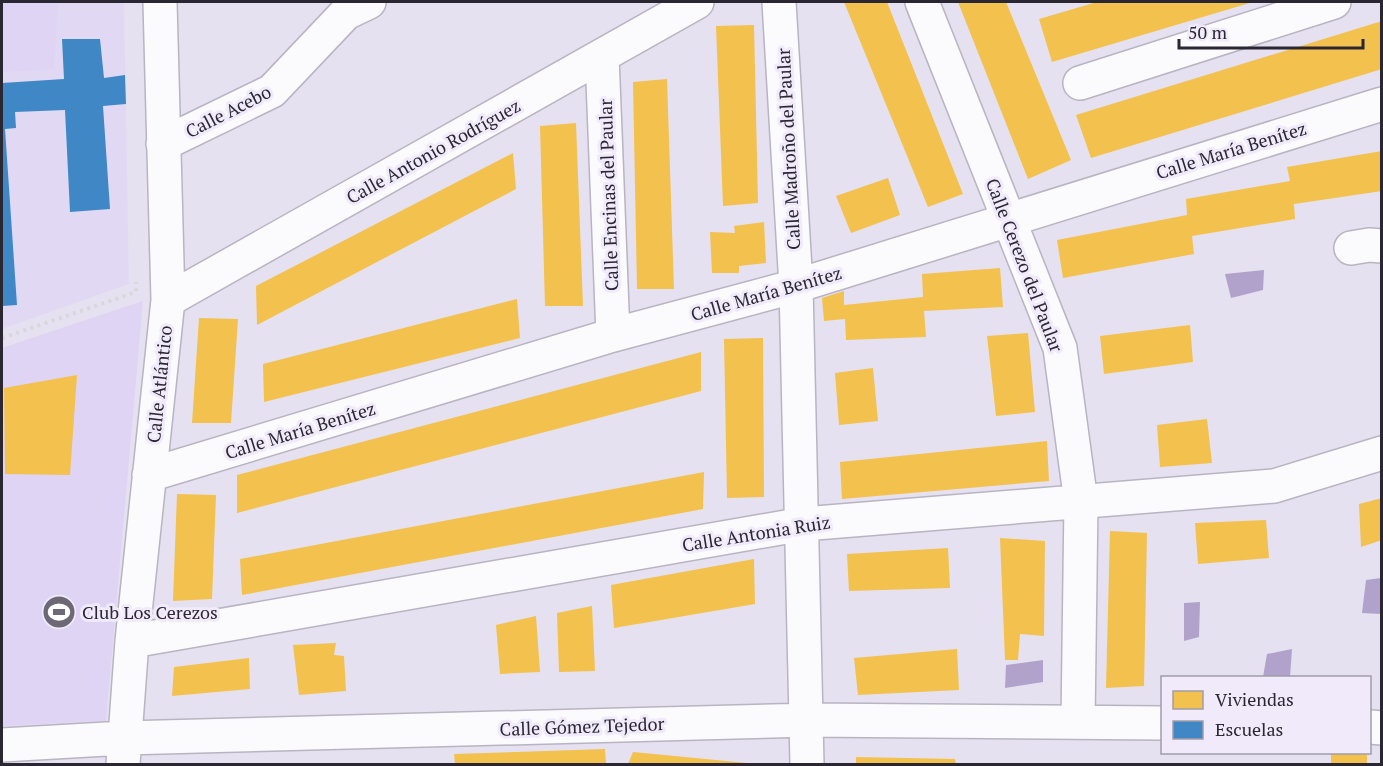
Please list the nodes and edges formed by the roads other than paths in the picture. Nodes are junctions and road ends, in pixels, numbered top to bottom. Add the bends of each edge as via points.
1 (160, 2) edge
2 (369, 2) edge
3 (697, 2) edge
4 (779, 2) edge
5 (922, 2) edge
6 (1334, 2) edge
7 (602, 56) junction
8 (1080, 83) dead end
9 (1382, 104) edge
10 (164, 144) junction
11 (1008, 219) junction
12 (796, 286) junction
13 (168, 300) junction
14 (613, 335) junction
15 (1382, 453) edge
16 (149, 475) junction
17 (1081, 502) junction
18 (803, 524) junction
19 (132, 641) junction
20 (808, 720) junction
21 (1078, 721) junction
22 (1161, 723) edge
23 (2, 745) edge
24 (124, 751) edge
25 (807, 765) edge

1 - 10 street, Calle Atlántico
2 - 10 street, Calle Acebo via 346,13 272,91
3 - 7 street, Calle Antonio Rodríguez
4 - 12 street, Calle Madroño del Paular
5 - 11 street, Calle Cerezo del Paular
6 - 8 street
7 - 13 street, Calle Antonio Rodríguez
7 - 14 street, Calle Encinas del Paular
9 - 11 street, Calle María Benítez
10 - 13 street, Calle Atlántico
11 - 12 street, Calle María Benítez
11 - 17 street, Calle Cerezo del Paular via 1060,348
12 - 14 street, Calle María Benítez
12 - 18 street, Calle Madroño del Paular
13 - 16 street, Calle Atlántico
14 - 16 street, Calle María Benítez
15 - 17 street, Calle Antonia Ruiz via 1274,486
16 - 19 street, Calle Atlántico
17 - 18 street, Calle Antonia Ruiz
17 - 21 street, Calle Cerezo del Paular
18 - 19 street, Calle Antonia Ruiz
18 - 20 street, Calle Madroño del Paular
19 - 24 street, Calle Atlántico
20 - 21 street, Calle Gómez Tejedor
20 - 24 street, Calle Gómez Tejedor
20 - 25 street, Calle Madroño del Paular
21 - 22 street, Calle Gómez Tejedor
23 - 24 street, Calle Gómez Tejedor

